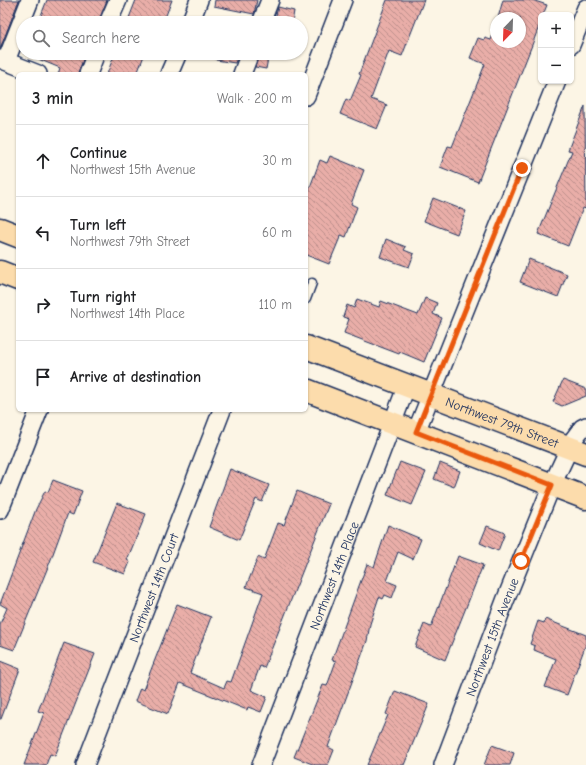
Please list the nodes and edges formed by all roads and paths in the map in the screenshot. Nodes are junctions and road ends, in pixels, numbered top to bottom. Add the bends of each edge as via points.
1 (30, 0) edge
2 (118, 0) edge
3 (199, 0) edge
4 (270, 0) edge
5 (343, 0) edge
6 (586, 8) edge
7 (23, 16) edge
8 (111, 16) edge
9 (193, 16) edge
10 (264, 16) edge
11 (16, 31) edge
12 (574, 38) edge
13 (3, 60) edge
14 (93, 60) edge
15 (175, 60) edge
16 (247, 60) edge
17 (33, 72) edge
18 (89, 72) edge
19 (170, 72) edge
20 (243, 72) edge
21 (556, 84) edge
22 (308, 91) edge
23 (0, 229) edge
24 (16, 235) edge
25 (0, 272) edge
26 (16, 278) edge
27 (312, 283) dead end
28 (308, 294) edge
29 (308, 348) edge
30 (407, 385) junction
31 (308, 391) edge
32 (431, 395) junction
33 (38, 412) edge
34 (221, 412) edge
35 (392, 423) junction
36 (586, 426) edge
37 (416, 432) junction
38 (577, 451) edge
39 (552, 485) junction
40 (586, 498) edge
41 (0, 510) edge
42 (85, 765) edge
43 (261, 765) edge
44 (443, 765) edge

1 - 7 street
2 - 8 street
3 - 9 street
4 - 10 street
5 - 22 street
6 - 12 street
11 - 13 street
13 - 17 street
14 - 18 street
15 - 19 street
16 - 20 street
21 - 32 street
23 - 24 main road
25 - 26 main road
27 - 28 lane
29 - 30 main road, Northwest 79th Street
30 - 32 main road, Northwest 79th Street
30 - 35 street, Northwest 14th Place
31 - 35 main road
32 - 37 street
32 - 38 main road, Northwest 79th Street
33 - 41 street
34 - 42 street, Northwest 14th Court
35 - 37 main road
35 - 43 street, Northwest 14th Place
36 - 38 street, Northwest 15th Avenue via 577,434
37 - 39 main road
38 - 39 street, Northwest 15th Avenue
39 - 40 main road
39 - 44 street, Northwest 15th Avenue

